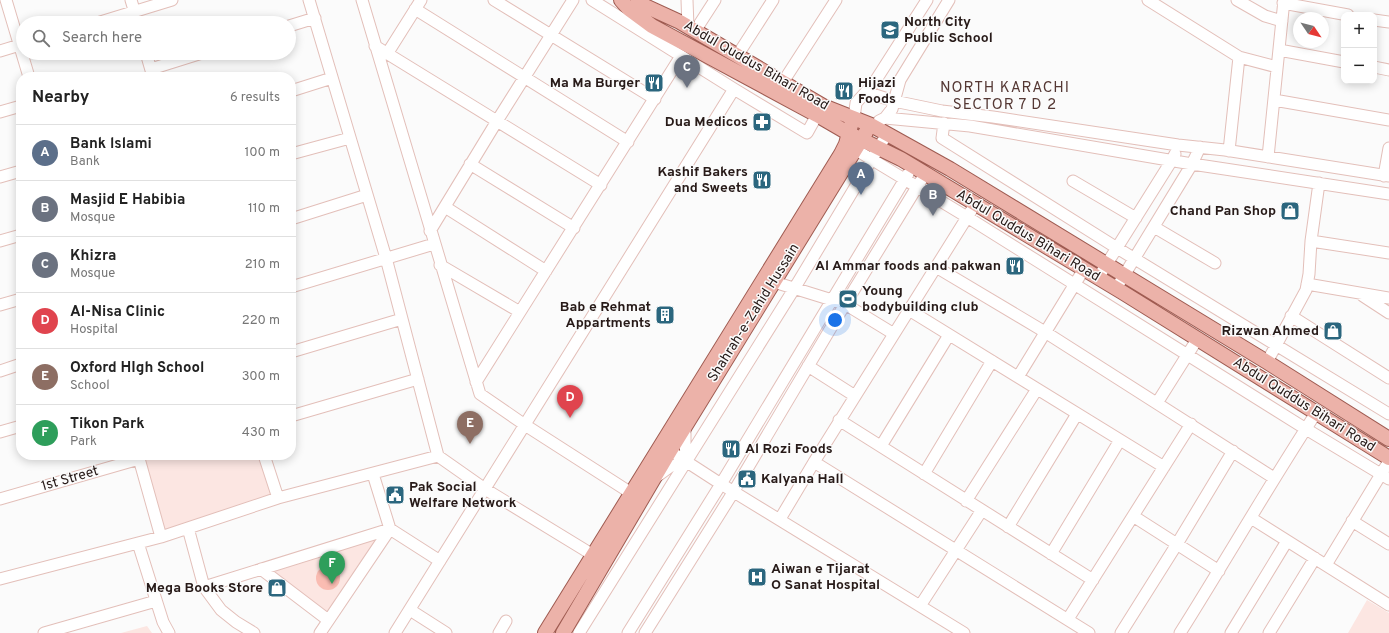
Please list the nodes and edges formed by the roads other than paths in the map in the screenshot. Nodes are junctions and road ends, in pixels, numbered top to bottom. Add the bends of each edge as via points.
1 (6, 0) edge
2 (131, 0) edge
3 (172, 0) edge
4 (309, 0) edge
5 (362, 0) edge
6 (494, 0) edge
7 (573, 0) edge
8 (593, 0) edge
9 (621, 0) edge
10 (638, 0) edge
11 (687, 0) edge
12 (715, 0) edge
13 (773, 0) edge
14 (836, 0) edge
15 (927, 0) edge
16 (949, 0) edge
17 (1148, 0) edge
18 (1237, 0) edge
19 (1284, 2) edge
20 (418, 4) edge
21 (1341, 14) edge
22 (135, 16) edge
23 (140, 16) edge
24 (315, 18) junction
25 (1377, 20) edge
26 (1282, 21) junction
27 (1389, 22) edge
28 (296, 24) edge
29 (16, 28) edge
30 (691, 29) junction
31 (551, 35) junction
32 (375, 46) junction
33 (16, 47) edge
34 (1279, 50) junction
35 (0, 51) edge
36 (388, 54) junction
37 (682, 56) junction
38 (738, 56) junction
39 (1239, 57) junction
40 (25, 60) edge
41 (148, 60) edge
42 (184, 60) edge
43 (1341, 61) edge
44 (1277, 67) junction
45 (1377, 68) edge
46 (1389, 70) edge
47 (28, 72) edge
48 (152, 72) edge
49 (154, 72) edge
50 (524, 77) junction
51 (332, 78) junction
52 (783, 82) junction
53 (296, 89) edge
54 (734, 89) junction
55 (866, 92) junction
56 (655, 99) junction
57 (1274, 100) junction
58 (894, 101) junction
59 (16, 107) edge
60 (0, 112) edge
61 (817, 115) junction
62 (854, 118) junction
63 (885, 118) junction
64 (1389, 120) edge
65 (497, 121) junction
66 (944, 123) junction
67 (871, 125) junction
68 (887, 134) junction
69 (350, 138) junction
70 (853, 141) junction
71 (628, 142) junction
72 (1178, 145) junction
73 (1200, 147) junction
74 (1389, 148) edge
75 (1229, 151) junction
76 (296, 153) edge
77 (875, 153) junction
78 (1268, 157) junction
79 (1172, 160) junction
80 (470, 164) junction
81 (1192, 164) junction
82 (912, 166) junction
83 (16, 172) edge
84 (925, 174) junction
85 (1386, 176) edge
86 (0, 177) edge
87 (904, 179) junction
88 (1073, 181) dead end
89 (1319, 183) junction
90 (601, 185) junction
91 (917, 187) junction
92 (1389, 194) edge
93 (367, 195) junction
94 (975, 204) junction
95 (445, 207) junction
96 (296, 217) edge
97 (967, 217) junction
98 (1136, 218) junction
99 (1154, 227) junction
100 (574, 228) junction
101 (430, 231) junction
102 (16, 236) edge
103 (0, 241) edge
104 (1311, 241) junction
105 (434, 244) junction
106 (1117, 248) junction
107 (1389, 253) edge
108 (386, 258) junction
109 (1134, 258) junction
110 (1215, 263) dead end
111 (1107, 264) junction
112 (440, 265) junction
113 (936, 267) junction
114 (1084, 269) junction
115 (546, 271) junction
116 (1124, 275) junction
117 (1098, 278) junction
118 (774, 282) junction
119 (1307, 284) junction
120 (296, 285) edge
121 (1074, 285) junction
122 (1116, 288) junction
123 (794, 289) junction
124 (1360, 294) junction
125 (1389, 298) edge
126 (16, 300) edge
127 (832, 300) junction
128 (846, 304) junction
129 (0, 305) edge
130 (909, 310) junction
131 (520, 312) junction
132 (1389, 313) edge
133 (1291, 316) junction
134 (402, 319) junction
135 (1045, 332) junction
136 (894, 334) junction
137 (949, 335) junction
138 (1198, 338) junction
139 (1276, 344) junction
140 (296, 351) edge
141 (1188, 354) junction
142 (992, 361) junction
143 (1266, 362) junction
144 (16, 366) edge
145 (808, 366) junction
146 (0, 371) edge
147 (1018, 378) junction
148 (1389, 378) edge
149 (418, 379) junction
150 (476, 382) junction
151 (1037, 389) junction
152 (855, 396) junction
153 (1157, 403) junction
154 (686, 406) junction
155 (1316, 413) junction
156 (1077, 414) junction
157 (1389, 414) edge
158 (296, 415) edge
159 (840, 420) junction
160 (1191, 424) junction
161 (525, 425) junction
162 (685, 426) junction
163 (16, 427) edge
164 (1306, 429) junction
165 (0, 432) edge
166 (1389, 439) edge
167 (1120, 440) junction
168 (881, 446) junction
169 (670, 451) junction
170 (1233, 451) junction
171 (438, 456) junction
172 (129, 460) edge
173 (140, 460) edge
174 (266, 460) edge
175 (1389, 460) edge
176 (687, 461) junction
177 (814, 462) junction
178 (1164, 467) junction
179 (373, 474) junction
180 (924, 474) junction
181 (1385, 476) edge
182 (1274, 478) junction
183 (653, 479) junction
184 (721, 484) junction
185 (485, 490) junction
186 (734, 491) junction
187 (632, 493) junction
188 (278, 498) junction
189 (0, 499) edge
190 (966, 501) junction
191 (623, 507) junction
192 (982, 510) junction
193 (1133, 516) junction
194 (1251, 518) junction
195 (780, 519) junction
196 (1352, 521) junction
197 (1008, 527) junction
198 (188, 528) junction
199 (390, 529) junction
200 (161, 537) junction
201 (1288, 541) junction
202 (138, 543) junction
203 (1177, 544) junction
204 (1389, 544) edge
205 (956, 550) junction
206 (1051, 554) junction
207 (593, 555) junction
208 (1315, 558) junction
209 (440, 561) junction
210 (1326, 565) junction
211 (261, 570) junction
212 (1219, 571) junction
213 (0, 579) edge
214 (1093, 580) junction
215 (204, 587) junction
216 (156, 601) junction
217 (1389, 605) edge
218 (920, 606) junction
219 (410, 610) junction
220 (328, 620) junction
221 (1068, 620) junction
222 (506, 622) dead end
223 (1182, 632) edge
224 (44, 633) edge
225 (169, 633) edge
226 (254, 633) edge
227 (320, 633) edge
228 (395, 633) edge
229 (446, 633) edge
230 (499, 633) edge
231 (545, 633) edge
232 (563, 633) edge
233 (579, 633) edge
234 (628, 633) edge
235 (645, 633) edge
236 (964, 633) edge
237 (1089, 633) edge
238 (1121, 633) edge
239 (1231, 633) edge
240 (1268, 633) edge

1 - 29 street
2 - 22 street
3 - 23 street
4 - 24 street
5 - 32 street
6 - 31 street
7 - 31 street
8 - 37 street
9 - 61 main road, Abdul Quddus Bihari Road via 652,26
10 - 30 main road, Abdul Quddus Bihari Road
11 - 30 street
12 - 30 street
13 - 38 street
14 - 52 street
15 - 55 street, Shahrah-e-Zahid Hussain
16 - 58 street via 900,80
17 - 39 street
18 - 26 street via 1265,16
19 - 21 street
19 - 26 street
20 - 36 street
20 - 50 street
24 - 28 street
24 - 51 street
25 - 27 street
26 - 34 street
30 - 38 main road, Abdul Quddus Bihari Road
31 - 50 street
31 - 56 street
32 - 36 street
32 - 101 street
33 - 35 street
34 - 43 street
34 - 44 street
36 - 65 street
37 - 54 street
37 - 56 street
38 - 52 main road, Abdul Quddus Bihari Road
39 - 44 street
39 - 75 street
40 - 47 street
41 - 48 street
42 - 49 street
44 - 57 street
45 - 46 street
50 - 65 street
50 - 71 street
51 - 53 street
51 - 69 street
52 - 62 main road, Abdul Quddus Bihari Road via 823,106
54 - 61 street via 807,133
54 - 161 street
55 - 58 street
55 - 62 street, Shahrah-e-Zahid Hussain via 856,103
56 - 71 street
57 - 64 street
57 - 78 street
58 - 63 street
58 - 72 street via 942,111
59 - 60 street
61 - 70 main road, Abdul Quddus Bihari Road
62 - 67 main road, Abdul Quddus Bihari Road
62 - 70 main road, Shahrah-e-Zahid Hussain
63 - 66 street
63 - 67 street
65 - 80 street
65 - 90 street
66 - 79 street
66 - 106 street via 942,138
67 - 68 main road, Abdul Quddus Bihari Road
67 - 70 main road, Shahrah-e-Zahid Hussain
68 - 77 street
68 - 111 main road, Abdul Quddus Bihari Road
69 - 76 street
69 - 93 street
70 - 77 main road, Abdul Quddus Bihari Road
70 - 118 main road, Shahrah-e-Zahid Hussain
70 - 154 main road, Shahrah-e-Zahid Hussain
71 - 90 street
72 - 73 street
72 - 79 street
73 - 75 street
73 - 81 street
74 - 85 street
75 - 78 street
77 - 82 main road, Abdul Quddus Bihari Road via 901,159
77 - 87 street
77 - 123 street
78 - 85 street
79 - 81 street
79 - 98 street
80 - 95 street
80 - 100 street
81 - 89 street
81 - 99 street
82 - 84 main road, Abdul Quddus Bihari Road
82 - 87 street
83 - 86 street
84 - 91 street
84 - 94 main road, Abdul Quddus Bihari Road
87 - 91 street
87 - 127 street
88 - 98 street
89 - 92 street
89 - 104 street
90 - 100 street
91 - 97 street
91 - 128 street
93 - 96 street
93 - 108 street
94 - 97 street
94 - 114 main road, Abdul Quddus Bihari Road
95 - 101 street
95 - 115 street
97 - 113 street
97 - 121 street
98 - 106 street
99 - 109 street
99 - 110 street
100 - 115 street
101 - 105 street
102 - 103 street
104 - 107 street
104 - 119 street
105 - 108 street
105 - 112 street
106 - 109 street
106 - 111 street
108 - 120 street
108 - 134 street
109 - 116 street
109 - 139 street
111 - 116 main road, Abdul Quddus Bihari Road
111 - 117 street
112 - 131 street
112 - 150 street
113 - 130 street
113 - 135 street
114 - 117 main road, Abdul Quddus Bihari Road
114 - 121 street
115 - 131 street
116 - 122 street
116 - 143 main road, Abdul Quddus Bihari Road
117 - 122 main road, Abdul Quddus Bihari Road
118 - 123 street
118 - 162 main road, Shahrah-e-Zahid Hussain
119 - 124 street
119 - 133 street
121 - 135 street
121 - 141 street
122 - 138 main road, Abdul Quddus Bihari Road
123 - 127 street
123 - 176 street
124 - 125 street
124 - 132 street
126 - 129 street
127 - 128 street
127 - 184 street
128 - 136 street
128 - 145 street
130 - 136 street
130 - 137 street
131 - 150 street
133 - 139 street
133 - 148 street
134 - 140 street
134 - 149 street
135 - 147 street
135 - 153 street
136 - 152 street
137 - 142 street
137 - 168 street
138 - 141 street
138 - 155 main road, Abdul Quddus Bihari Road
139 - 143 street
139 - 157 street
141 - 153 street
141 - 164 street
142 - 147 street
142 - 180 street
143 - 166 main road, Abdul Quddus Bihari Road
144 - 146 street
145 - 152 street
145 - 186 street
147 - 151 street
149 - 158 street
149 - 171 street
150 - 161 street via 480,394
151 - 156 street
151 - 190 street
152 - 159 street
153 - 160 street
154 - 162 street
154 - 187 main road, Shahrah-e-Zahid Hussain
155 - 164 street
155 - 175 main road, Abdul Quddus Bihari Road
156 - 167 street
156 - 197 street
159 - 168 street
159 - 177 street
160 - 170 street
160 - 178 street
161 - 185 street
161 - 187 street
162 - 169 main road, Shahrah-e-Zahid Hussain
162 - 176 street
163 - 165 street
164 - 181 street
164 - 182 street
167 - 178 street
167 - 206 street
168 - 180 street
169 - 176 street
169 - 183 main road, Shahrah-e-Zahid Hussain
170 - 182 street
170 - 203 street
171 - 179 street
171 - 185 street
172 - 189 street, 1st Street
173 - 200 street
174 - 188 street
175 - 181 street
176 - 183 street via 671,466
176 - 184 street
176 - 233 street
177 - 195 street
177 - 205 street
178 - 193 street
179 - 188 street
179 - 199 street
180 - 190 street
181 - 196 street
182 - 194 street
183 - 191 street
183 - 232 main road, Shahrah-e-Zahid Hussain
184 - 186 street
184 - 234 street
185 - 207 street
185 - 209 street
186 - 195 street
186 - 235 street
187 - 191 main road, Shahrah-e-Zahid Hussain
188 - 198 street
190 - 192 street
191 - 207 main road, Shahrah-e-Zahid Hussain
192 - 197 street
192 - 205 street
193 - 203 street
193 - 214 street
194 - 201 street
194 - 212 street
195 - 218 street
196 - 204 street
196 - 210 street
197 - 206 street
198 - 200 street
198 - 215 street
199 - 209 street
199 - 211 street
199 - 220 street
200 - 202 street
201 - 208 street
201 - 239 street
202 - 213 street
202 - 216 street
203 - 212 street
203 - 238 street
205 - 218 street
205 - 221 street
206 - 214 street
207 - 231 main road, Shahrah-e-Zahid Hussain
208 - 210 street
208 - 240 street
209 - 219 street
210 - 217 street
211 - 215 street
211 - 220 street
212 - 223 street
214 - 221 street
215 - 226 street via 221,610
216 - 224 street
216 - 225 street
218 - 236 street
219 - 228 street
219 - 229 street
220 - 227 street
221 - 237 street
222 - 230 street

